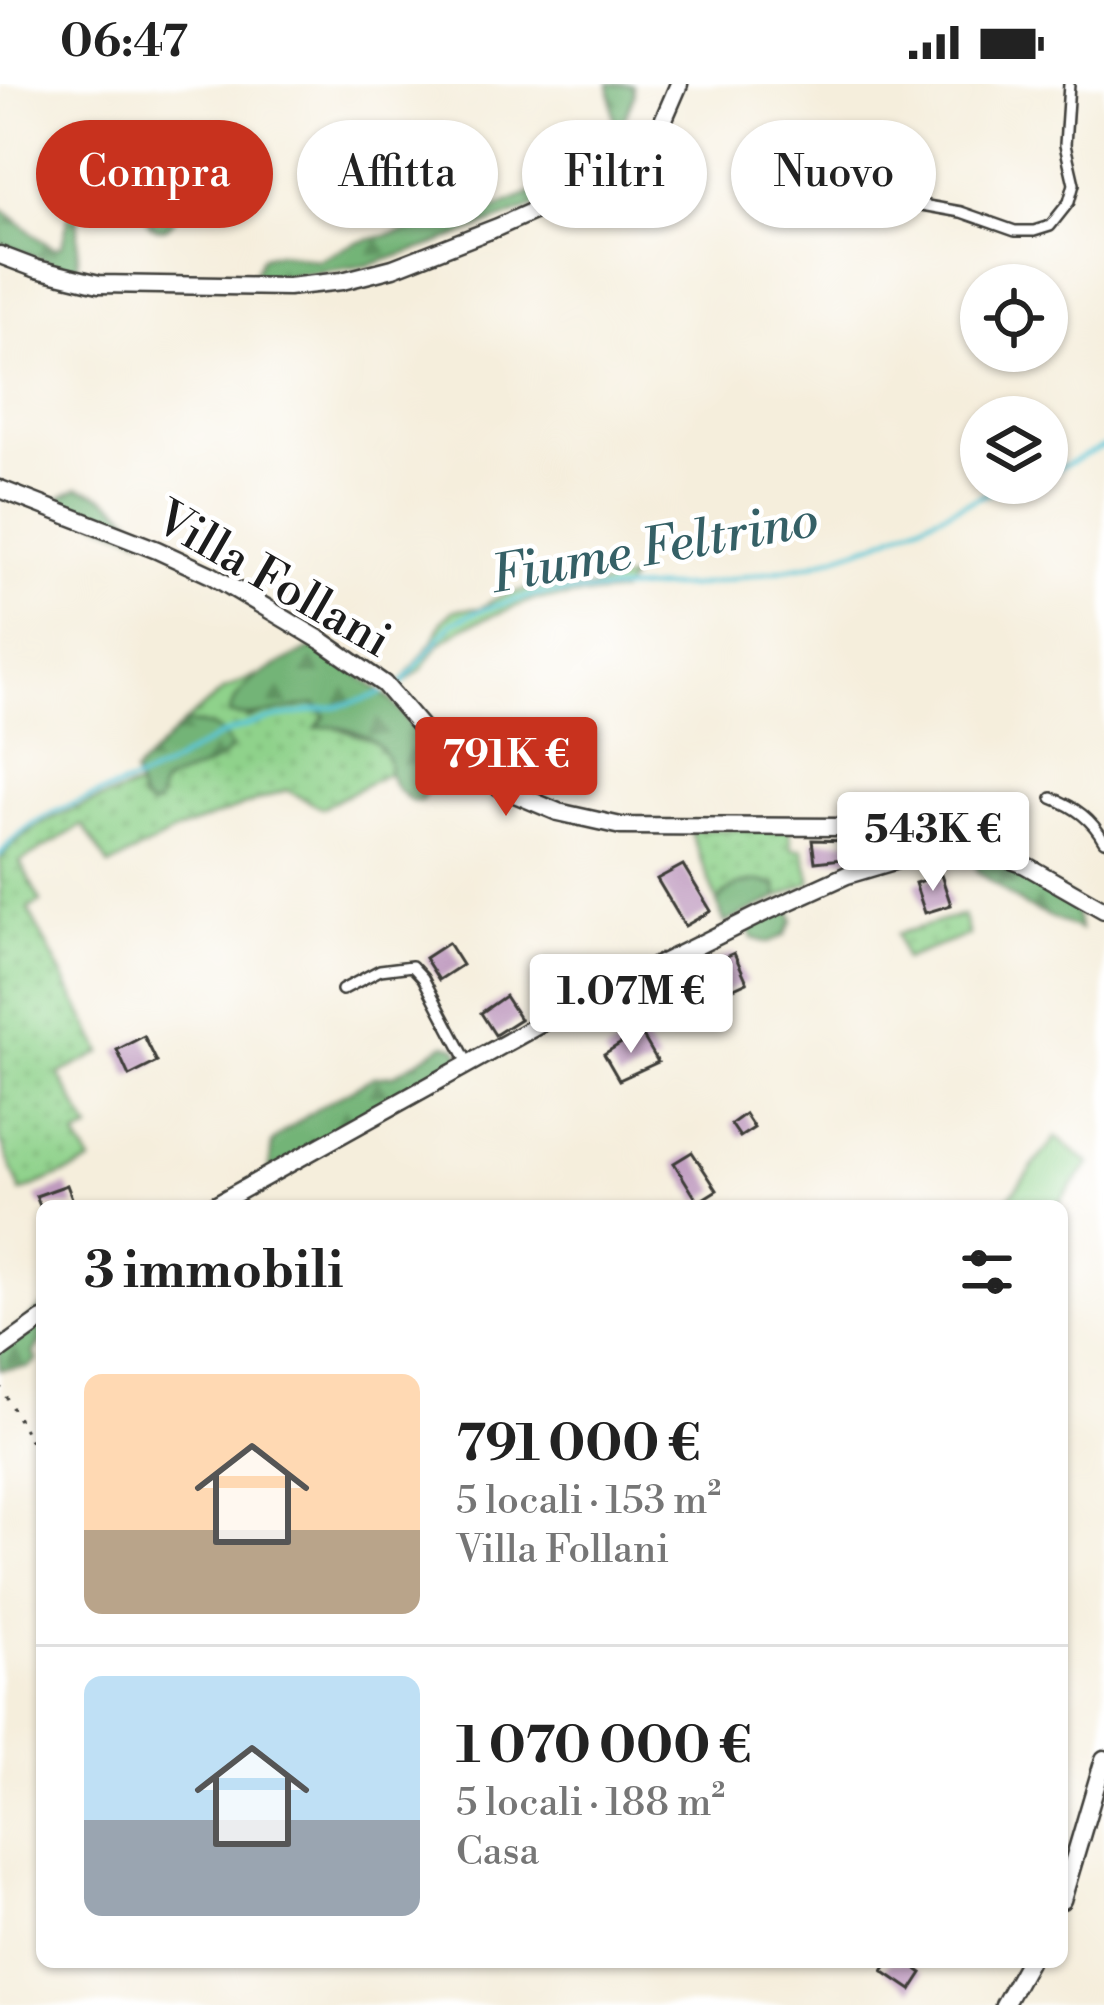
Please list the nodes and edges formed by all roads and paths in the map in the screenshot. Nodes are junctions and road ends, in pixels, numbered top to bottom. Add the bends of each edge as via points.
1 (680, 84) edge
2 (1069, 84) edge
3 (936, 207) edge
4 (0, 255) edge
5 (0, 489) edge
6 (1052, 797) dead end
7 (1104, 841) edge
8 (923, 847) junction
9 (1103, 908) edge
10 (342, 990) dead end
11 (469, 1065) junction
12 (224, 1200) edge
13 (36, 1324) edge
14 (0, 1350) edge
15 (0, 1386) edge
16 (36, 1451) edge
17 (1104, 1759) edge
18 (1068, 1880) edge
19 (1025, 1968) edge
20 (1004, 2005) edge

1 - 4 street via 647,146 611,176 393,268 288,287 99,284
2 - 3 lane via 1065,145 1074,184 1050,226 1015,230
5 - 8 street, Villa Follani via 230,586 384,684 460,763 558,812 620,826 844,827
6 - 7 lane via 1075,807
8 - 9 street, Villa Follani via 995,854
8 - 11 street via 761,914
10 - 11 lane via 380,970 412,966
11 - 12 street
13 - 14 street
15 - 16 path
17 - 18 street
19 - 20 street

